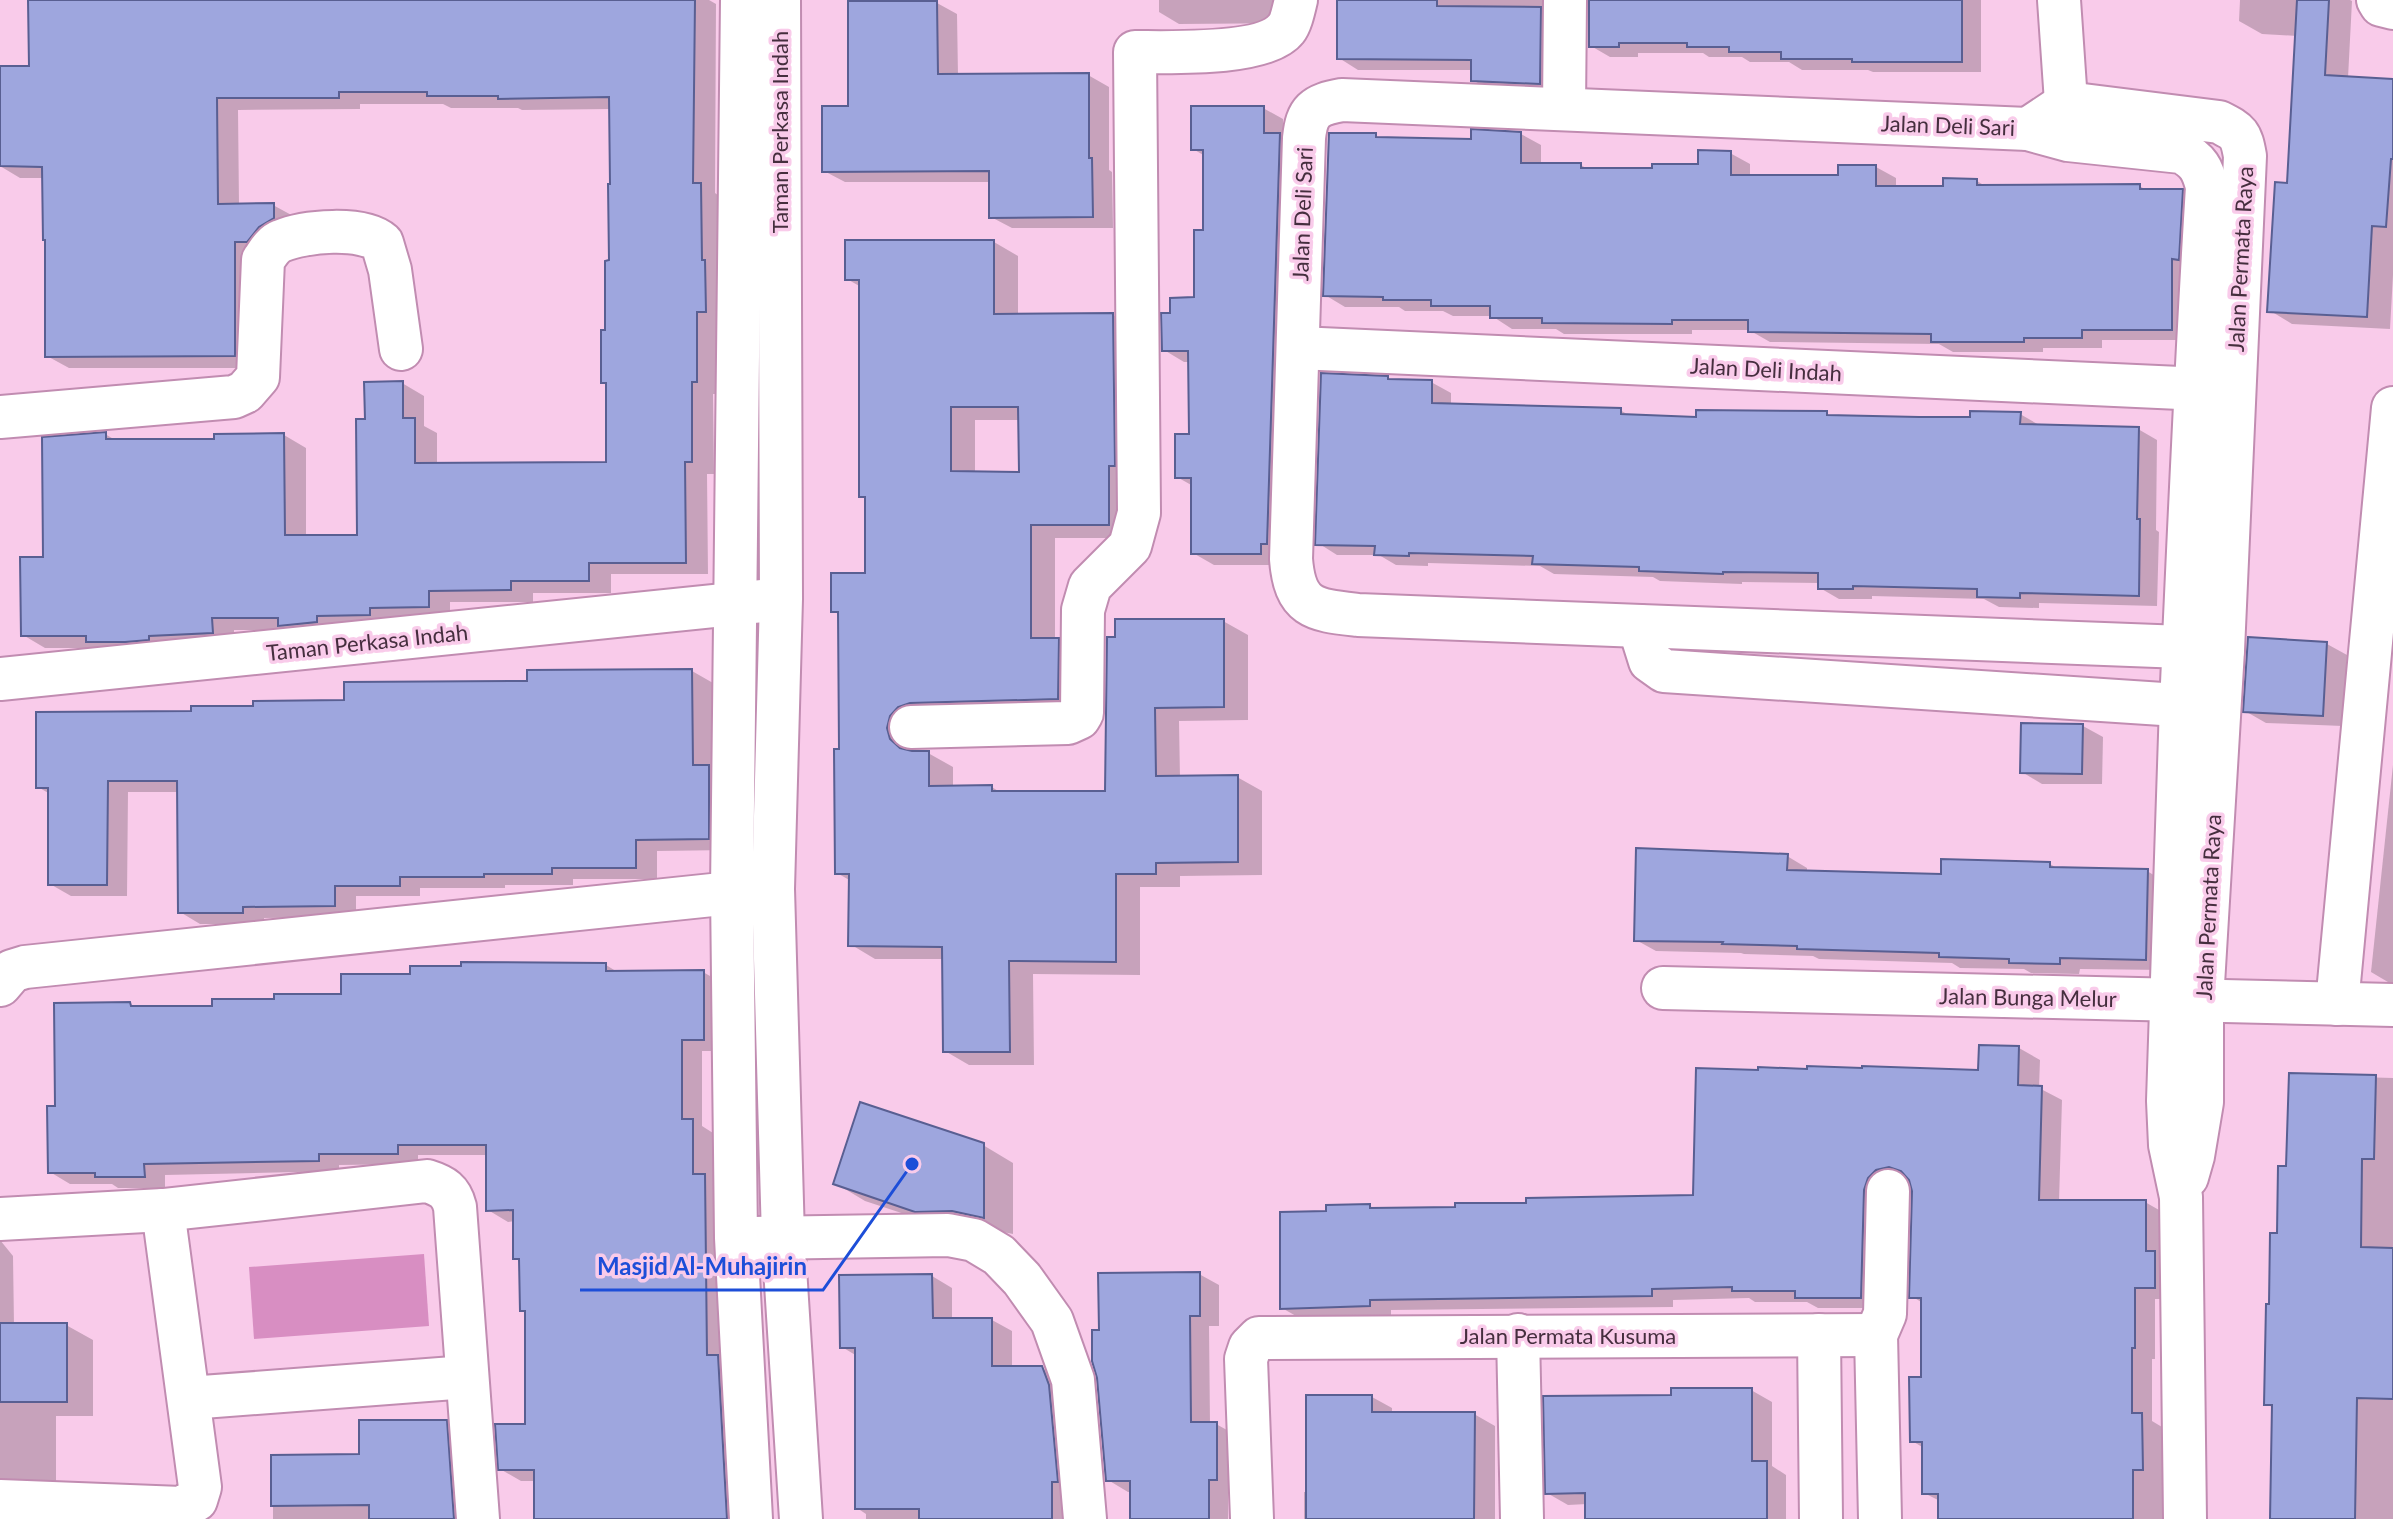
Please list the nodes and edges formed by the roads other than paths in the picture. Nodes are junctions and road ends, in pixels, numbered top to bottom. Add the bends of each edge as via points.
1 (742, 0) edge
2 (779, 0) edge
3 (1296, 0) edge
4 (1565, 0) edge
5 (2059, 0) edge
6 (2378, 0) edge
7 (2393, 8) edge
8 (1564, 109) junction
9 (2068, 122) junction
10 (2028, 129) joint
11 (1298, 348) junction
12 (401, 349) dead end
13 (2214, 390) junction
14 (2393, 408) edge
15 (0, 417) edge
16 (781, 599) junction
17 (734, 603) junction
18 (1639, 626) junction
19 (2203, 649) junction
20 (0, 679) edge
21 (2200, 706) junction
22 (911, 727) dead end
23 (773, 889) junction
24 (732, 891) junction
25 (0, 985) edge
26 (1663, 988) dead end
27 (2187, 1001) junction
28 (2337, 1004) junction
29 (2393, 1005) edge
30 (1888, 1191) dead end
31 (163, 1210) junction
32 (0, 1219) edge
33 (783, 1237) junction
34 (736, 1238) junction
35 (1518, 1335) junction
36 (1819, 1335) junction
37 (1876, 1335) junction
38 (467, 1377) junction
39 (189, 1398) junction
40 (0, 1501) edge
41 (478, 1519) edge
42 (751, 1519) edge
43 (801, 1519) edge
44 (1085, 1519) edge
45 (1252, 1519) edge
46 (1522, 1519) edge
47 (1821, 1519) edge
48 (1880, 1519) edge
49 (2185, 1519) edge

1 - 17 street, Taman Perkasa Indah
2 - 16 street, Taman Perkasa Indah
3 - 22 street via 1286,29 1263,44 1135,52 1139,513 1130,546 1090,586 1083,610 1082,713 1068,723
4 - 8 street
5 - 9 street
6 - 7 street
8 - 10 street, Jalan Deli Sari
8 - 11 street, Jalan Deli Sari via 1342,100 1314,109 1307,117 1304,138
9 - 10 street, Jalan Permata Raya
9 - 13 street, Jalan Permata Raya via 2181,152 2203,170
11 - 13 street, Jalan Deli Indah
11 - 18 street, Jalan Deli Sari via 1291,559 1299,595 1311,606 1358,615
12 - 15 street via 382,243 370,235 320,232 281,241 263,260 258,377 245,392
13 - 19 street, Jalan Permata Raya
14 - 28 street
16 - 17 street, Taman Perkasa Indah
16 - 23 street, Taman Perkasa Indah
17 - 20 street, Taman Perkasa Indah
17 - 24 street, Taman Perkasa Indah
18 - 19 street, Jalan Deli Sari
18 - 21 street via 1650,661 1664,671
19 - 21 street, Jalan Permata Raya
21 - 27 street, Jalan Permata Raya
23 - 24 street
23 - 33 street, Taman Perkasa Indah
24 - 25 street via 25,967 12,971
24 - 34 street, Taman Perkasa Indah
26 - 27 street, Jalan Bunga Melur
27 - 28 street, Jalan Bunga Melur
27 - 49 street, Jalan Permata Raya via 2168,1101 2181,1197
28 - 29 street, Jalan Bunga Melur
30 - 37 street via 1885,1314
31 - 32 street
31 - 38 street via 427,1181 439,1184 453,1196 455,1207
31 - 39 street
33 - 34 street
33 - 43 street, Taman Perkasa Indah
33 - 44 street via 948,1235 974,1240 999,1255 1052,1321 1070,1369
34 - 42 street, Taman Perkasa Indah
35 - 36 street, Jalan Permata Kusuma
35 - 45 street, Jalan Permata Kusuma via 1259,1338 1246,1359
35 - 46 street
36 - 37 street, Jalan Permata Kusuma
36 - 47 street
37 - 48 street
38 - 39 street
38 - 41 street
39 - 40 street via 200,1487 189,1504 181,1508

